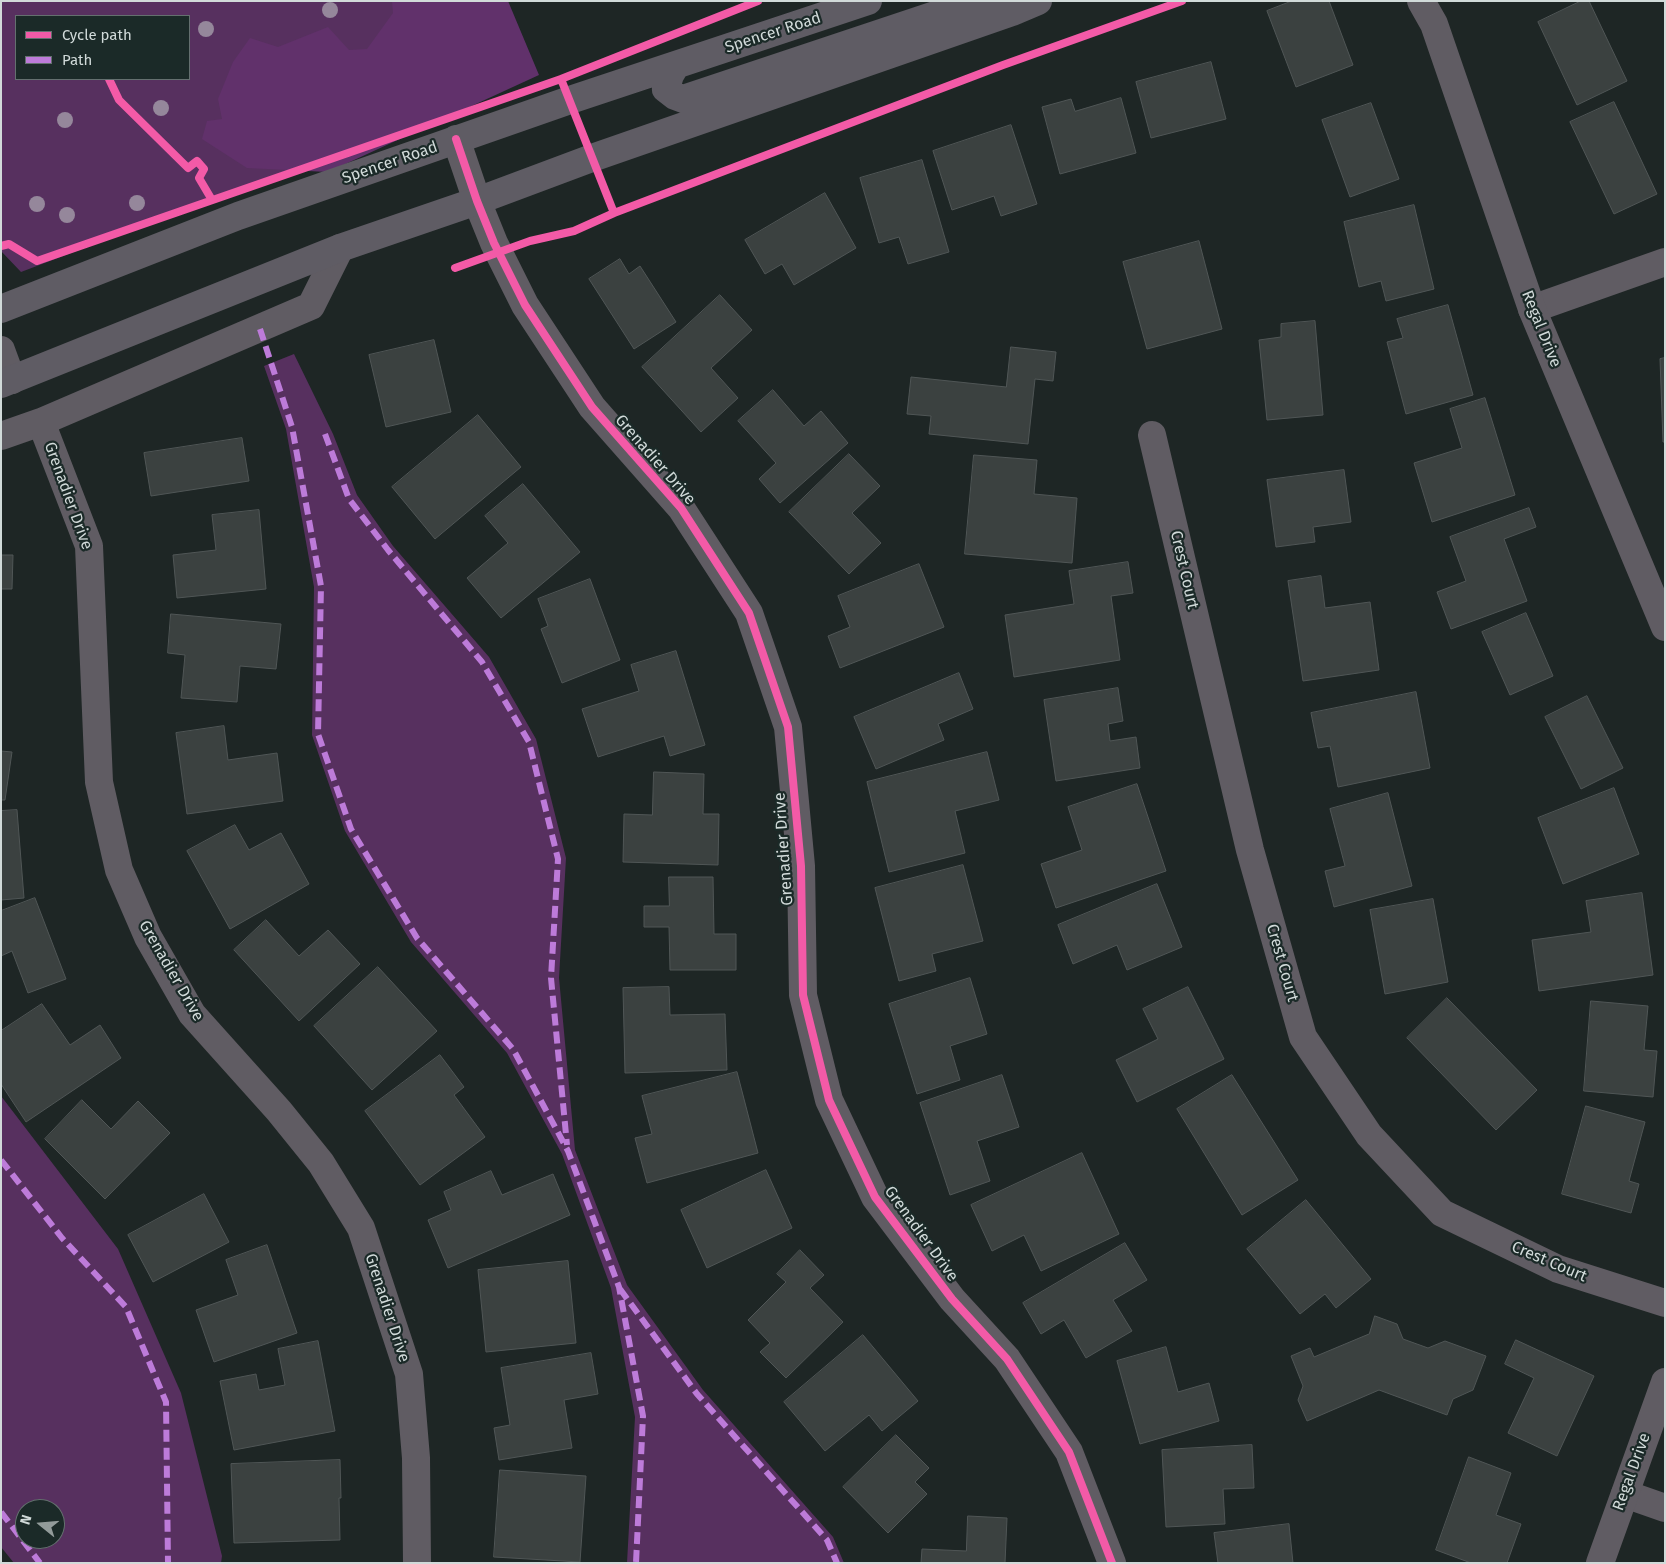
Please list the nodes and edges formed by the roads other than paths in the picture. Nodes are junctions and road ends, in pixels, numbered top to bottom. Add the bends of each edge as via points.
1 (868, 1) edge
2 (1038, 1) edge
3 (1428, 9) edge
4 (1012, 12) junction
5 (676, 65) junction
6 (456, 139) junction
7 (477, 201) junction
8 (340, 248) junction
9 (1665, 262) edge
10 (1, 309) edge
11 (1532, 309) junction
12 (1, 350) edge
13 (6, 382) edge
14 (40, 422) junction
15 (1152, 435) dead end
16 (1, 436) edge
17 (1665, 627) edge
18 (1665, 1303) edge
19 (1665, 1382) edge
20 (1625, 1494) junction
21 (1665, 1508) edge
22 (417, 1563) edge
23 (1112, 1563) edge
24 (1600, 1563) edge

1 - 5 main road, Spencer Road
2 - 4 main road
3 - 11 street, Regal Drive
4 - 5 main road via 968,4 683,99 666,89
4 - 7 main road
5 - 6 main road, Spencer Road
6 - 7 street, Grenadier Drive
6 - 10 main road, Spencer Road via 238,216
7 - 8 main road
7 - 23 street, Grenadier Drive via 498,253 525,305 592,407 681,508 749,613 788,727 802,866 803,995 830,1100 875,1197 952,1299 1007,1359 1069,1452
8 - 13 main road
8 - 14 street via 311,306
9 - 11 street
11 - 17 street, Regal Drive
12 - 13 street
14 - 16 street
14 - 22 street, Grenadier Drive via 89,546 99,782 119,870 148,937 192,1014 321,1163 361,1228 409,1374 416,1458
15 - 18 street, Crest Court via 1250,850 1303,1038 1369,1134 1442,1213 1558,1269
19 - 20 street, Regal Drive
20 - 21 street
20 - 24 street, Regal Drive

